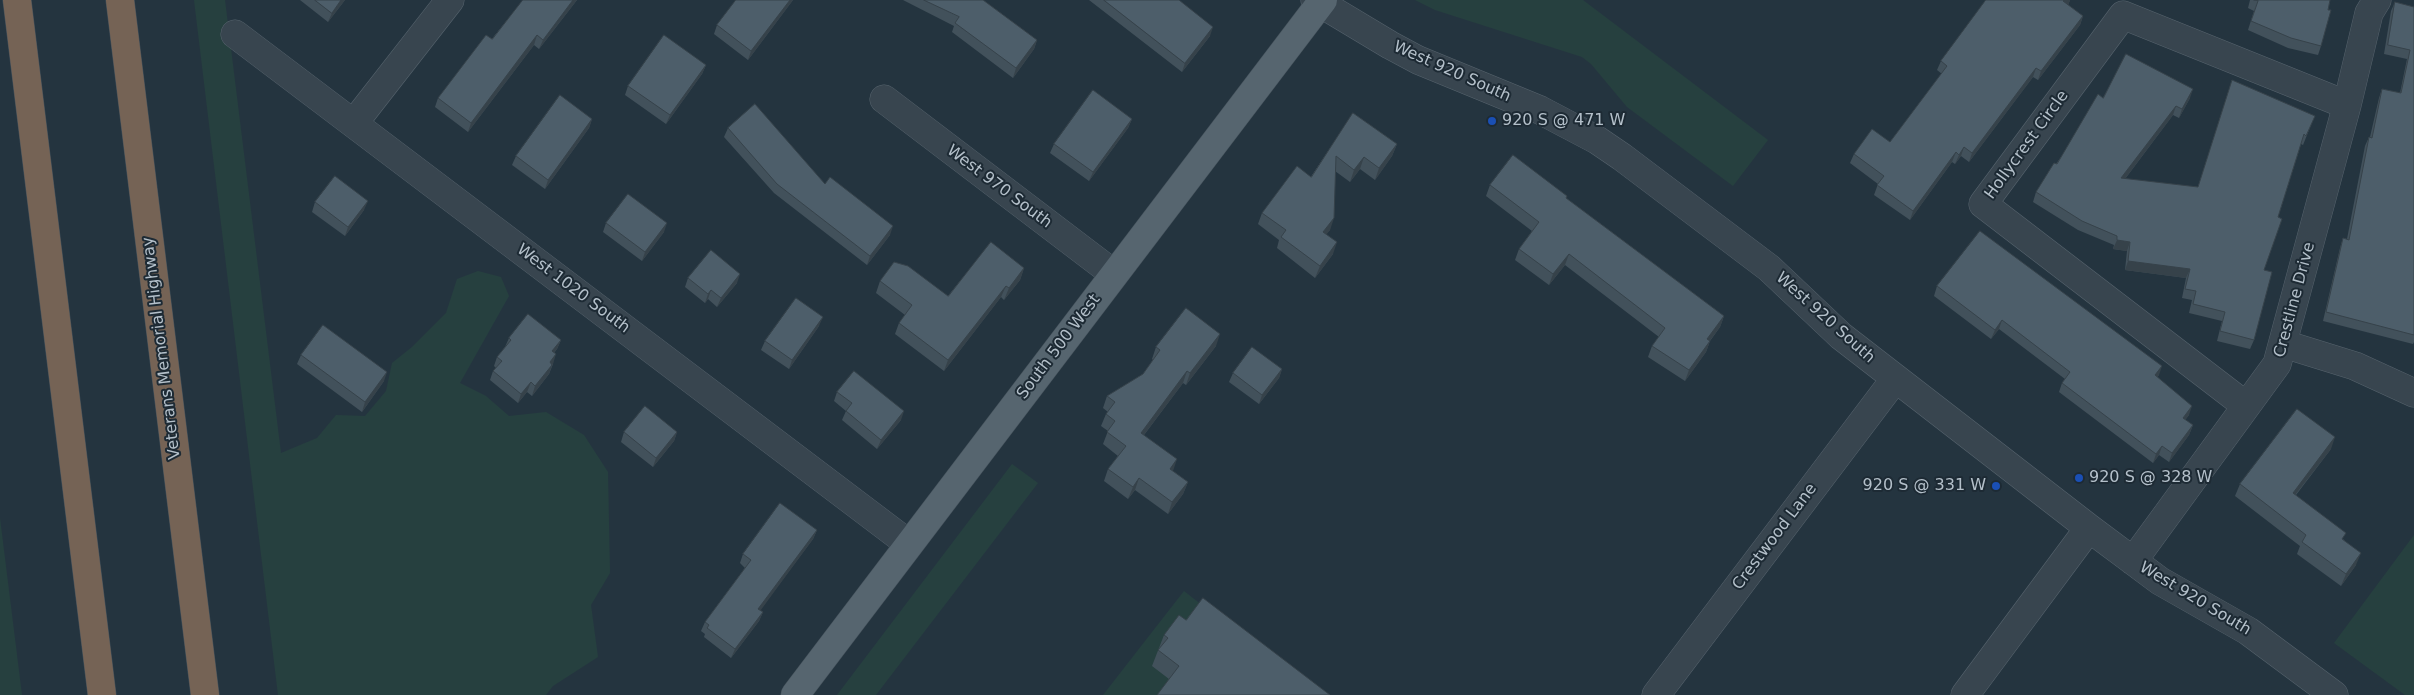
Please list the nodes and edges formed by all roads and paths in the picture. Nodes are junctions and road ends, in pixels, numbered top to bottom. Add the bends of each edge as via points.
1 (18, 0) edge
2 (120, 0) edge
3 (450, 0) edge
4 (2377, 0) edge
5 (1320, 1) edge
6 (236, 34) dead end
7 (884, 99) dead end
8 (2347, 106) junction
9 (354, 123) junction
10 (1114, 274) junction
11 (2284, 344) junction
12 (1895, 379) junction
13 (2414, 393) edge
14 (2245, 405) junction
15 (2089, 528) junction
16 (909, 544) junction
17 (2133, 561) junction
18 (2306, 687) edge
19 (102, 695) edge
20 (205, 695) edge
21 (795, 695) edge
22 (1656, 695) edge
23 (1965, 695) edge
24 (2334, 695) edge

1 - 19 highway
2 - 20 highway, Veterans Memorial Highway
3 - 9 street
4 - 8 street, Crestline Drive via 2369,13
5 - 10 main road, South 500 West
5 - 12 street, West 920 South via 1368,34 1418,60 1540,110 1597,140 1769,268 1841,336
6 - 9 street, West 1020 South
7 - 10 street, West 970 South
8 - 11 street, Crestline Drive
8 - 14 street, Hollycrest Circle via 2123,15 1983,204
9 - 16 street, West 1020 South
10 - 16 main road, South 500 West
11 - 13 street via 2355,366
11 - 14 street, Crestline Drive via 2277,364
12 - 15 street, West 920 South
12 - 22 street, Crestwood Lane
14 - 17 street, Crestline Drive
15 - 17 street, West 920 South
15 - 23 street
16 - 21 main road, South 500 West
17 - 18 street, West 920 South via 2184,595 2248,630
18 - 24 street, West 920 South

